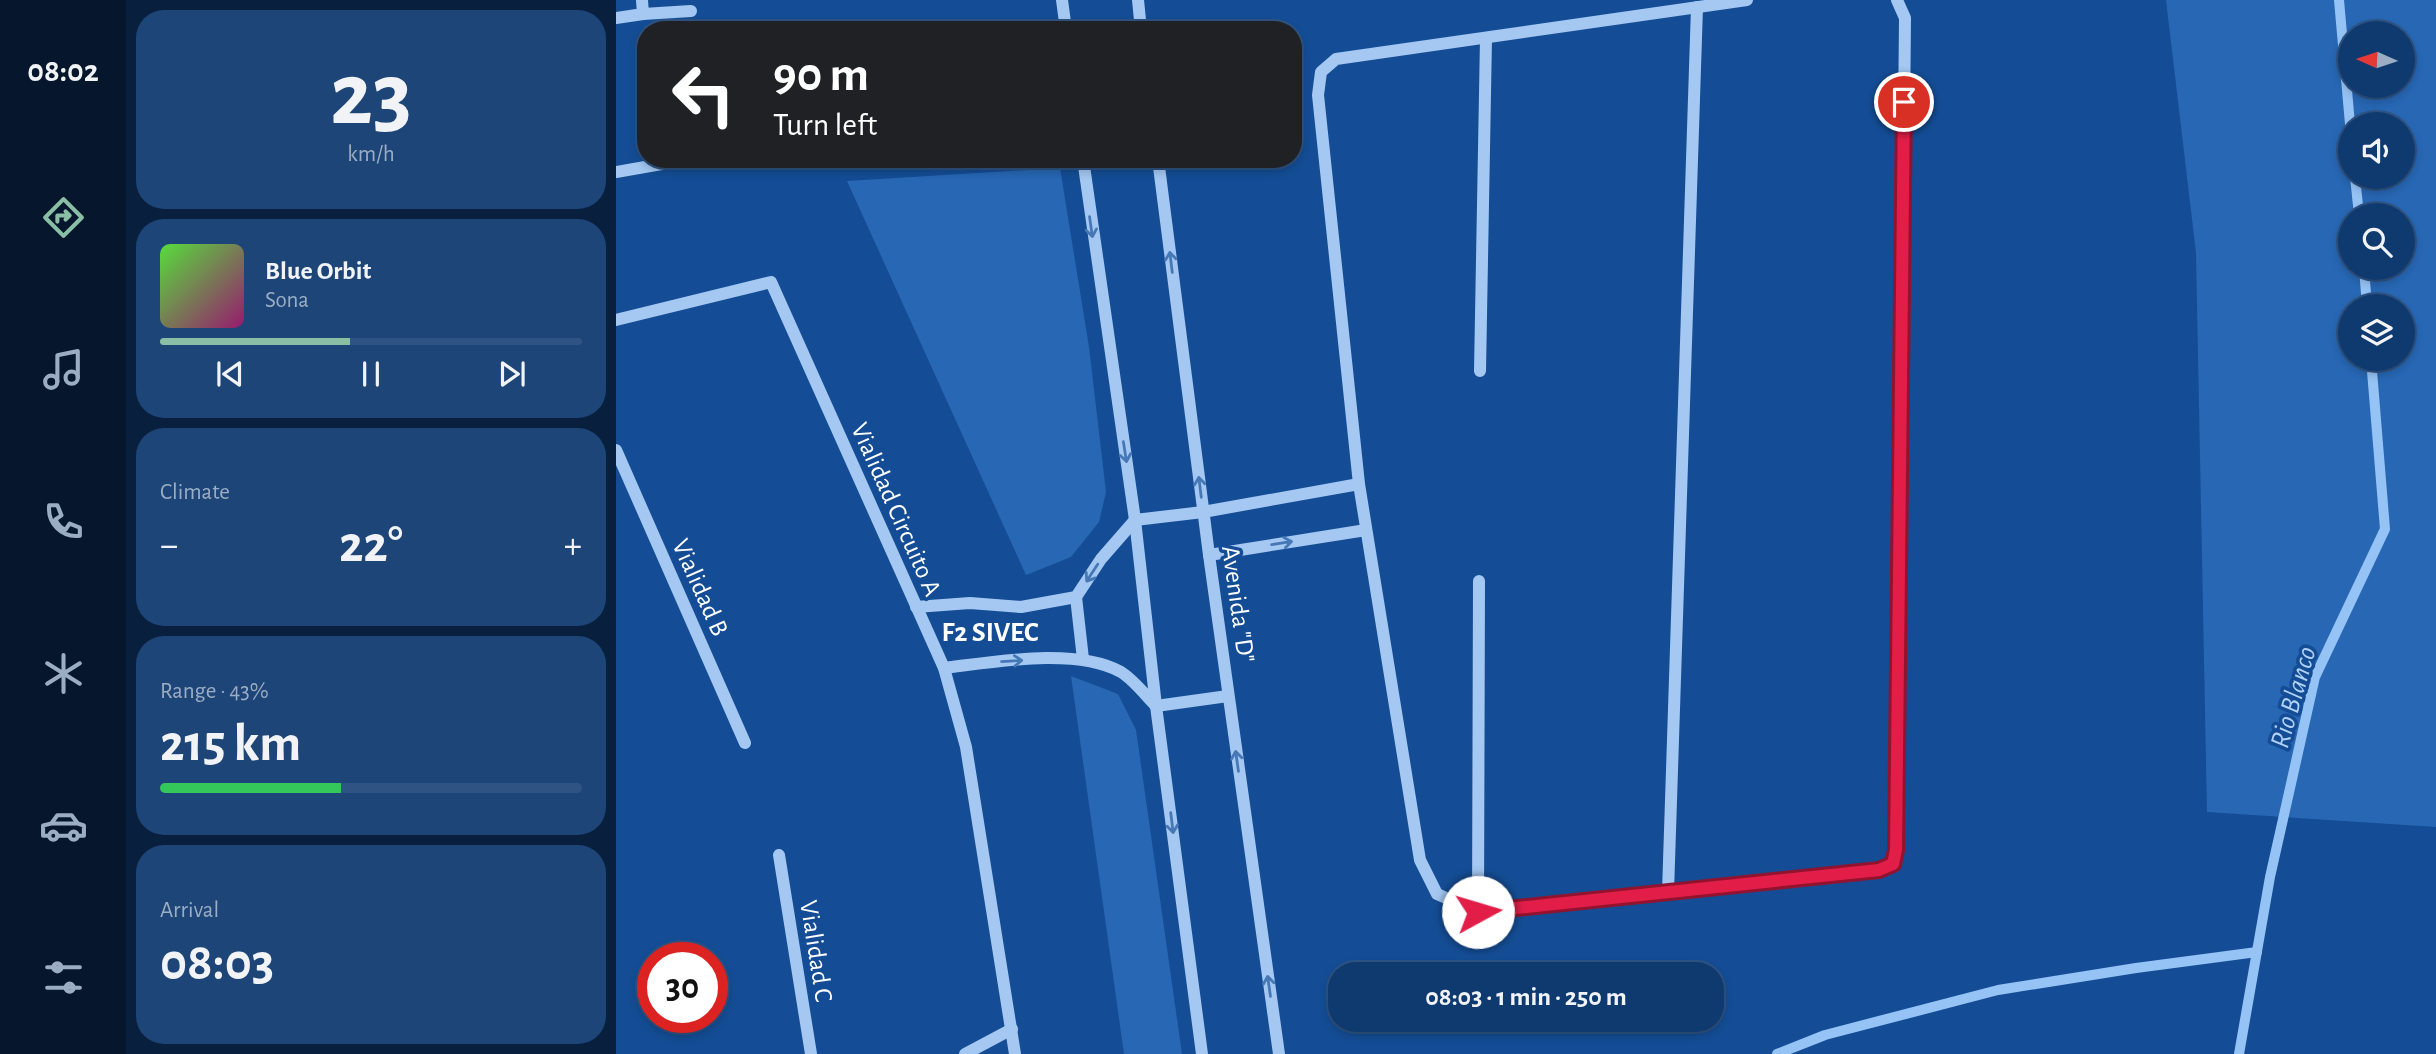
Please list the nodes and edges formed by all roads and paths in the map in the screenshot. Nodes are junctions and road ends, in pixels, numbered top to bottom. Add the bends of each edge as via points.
1 (642, 0) edge
2 (1062, 0) edge
3 (1138, 0) edge
4 (1747, 0) edge
5 (1897, 0) edge
6 (1697, 7) junction
7 (691, 10) dead end
8 (643, 14) junction
9 (616, 18) edge
10 (1065, 21) edge
11 (1141, 21) edge
12 (1486, 38) junction
13 (639, 168) edge
14 (1084, 168) edge
15 (1159, 168) edge
16 (616, 172) edge
17 (616, 320) edge
18 (1480, 371) dead end
19 (616, 450) edge
20 (1359, 484) junction
21 (1203, 512) junction
22 (1135, 520) junction
23 (1366, 530) junction
24 (1209, 555) junction
25 (1479, 581) dead end
26 (1076, 597) junction
27 (916, 607) junction
28 (1083, 659) junction
29 (944, 667) junction
30 (1228, 695) junction
31 (1156, 706) junction
32 (745, 743) dead end
33 (779, 855) dead end
34 (1668, 892) junction
35 (1478, 912) junction
36 (1012, 1029) junction
37 (811, 1054) edge
38 (964, 1054) edge
39 (1015, 1054) edge
40 (1202, 1054) edge
41 (1279, 1054) edge

1 - 8 street
2 - 10 street
3 - 11 street
4 - 6 street
5 - 34 street via 1905,32 1893,864 1879,870
6 - 12 street
6 - 34 street
7 - 8 street
8 - 9 street
12 - 18 street
12 - 20 street via 1336,60 1321,72 1318,95
13 - 16 street
14 -> 22 street
21 -> 15 street, Avenida "D"
17 - 27 street, Vialidad Circuito A via 771,282
19 - 32 street, Vialidad B
20 - 21 street
20 - 23 street
21 - 22 street
21 - 24 street, Avenida "D"
22 -> 26 street
22 - 31 street
24 -> 23 street
23 - 35 street via 1420,860 1437,894
24 - 30 street, Avenida "D"
25 - 35 street
26 - 27 street via 1021,607 970,603
26 - 28 street
27 - 29 street, Vialidad Circuito A
29 -> 28 street
28 - 31 street via 1122,673
29 - 36 street, Vialidad Circuito A via 966,747
30 - 31 street
41 -> 30 street, Avenida "D"
31 -> 40 street
33 - 37 street, Vialidad C
34 - 35 street
36 - 38 street
36 - 39 street, Vialidad Circuito A

